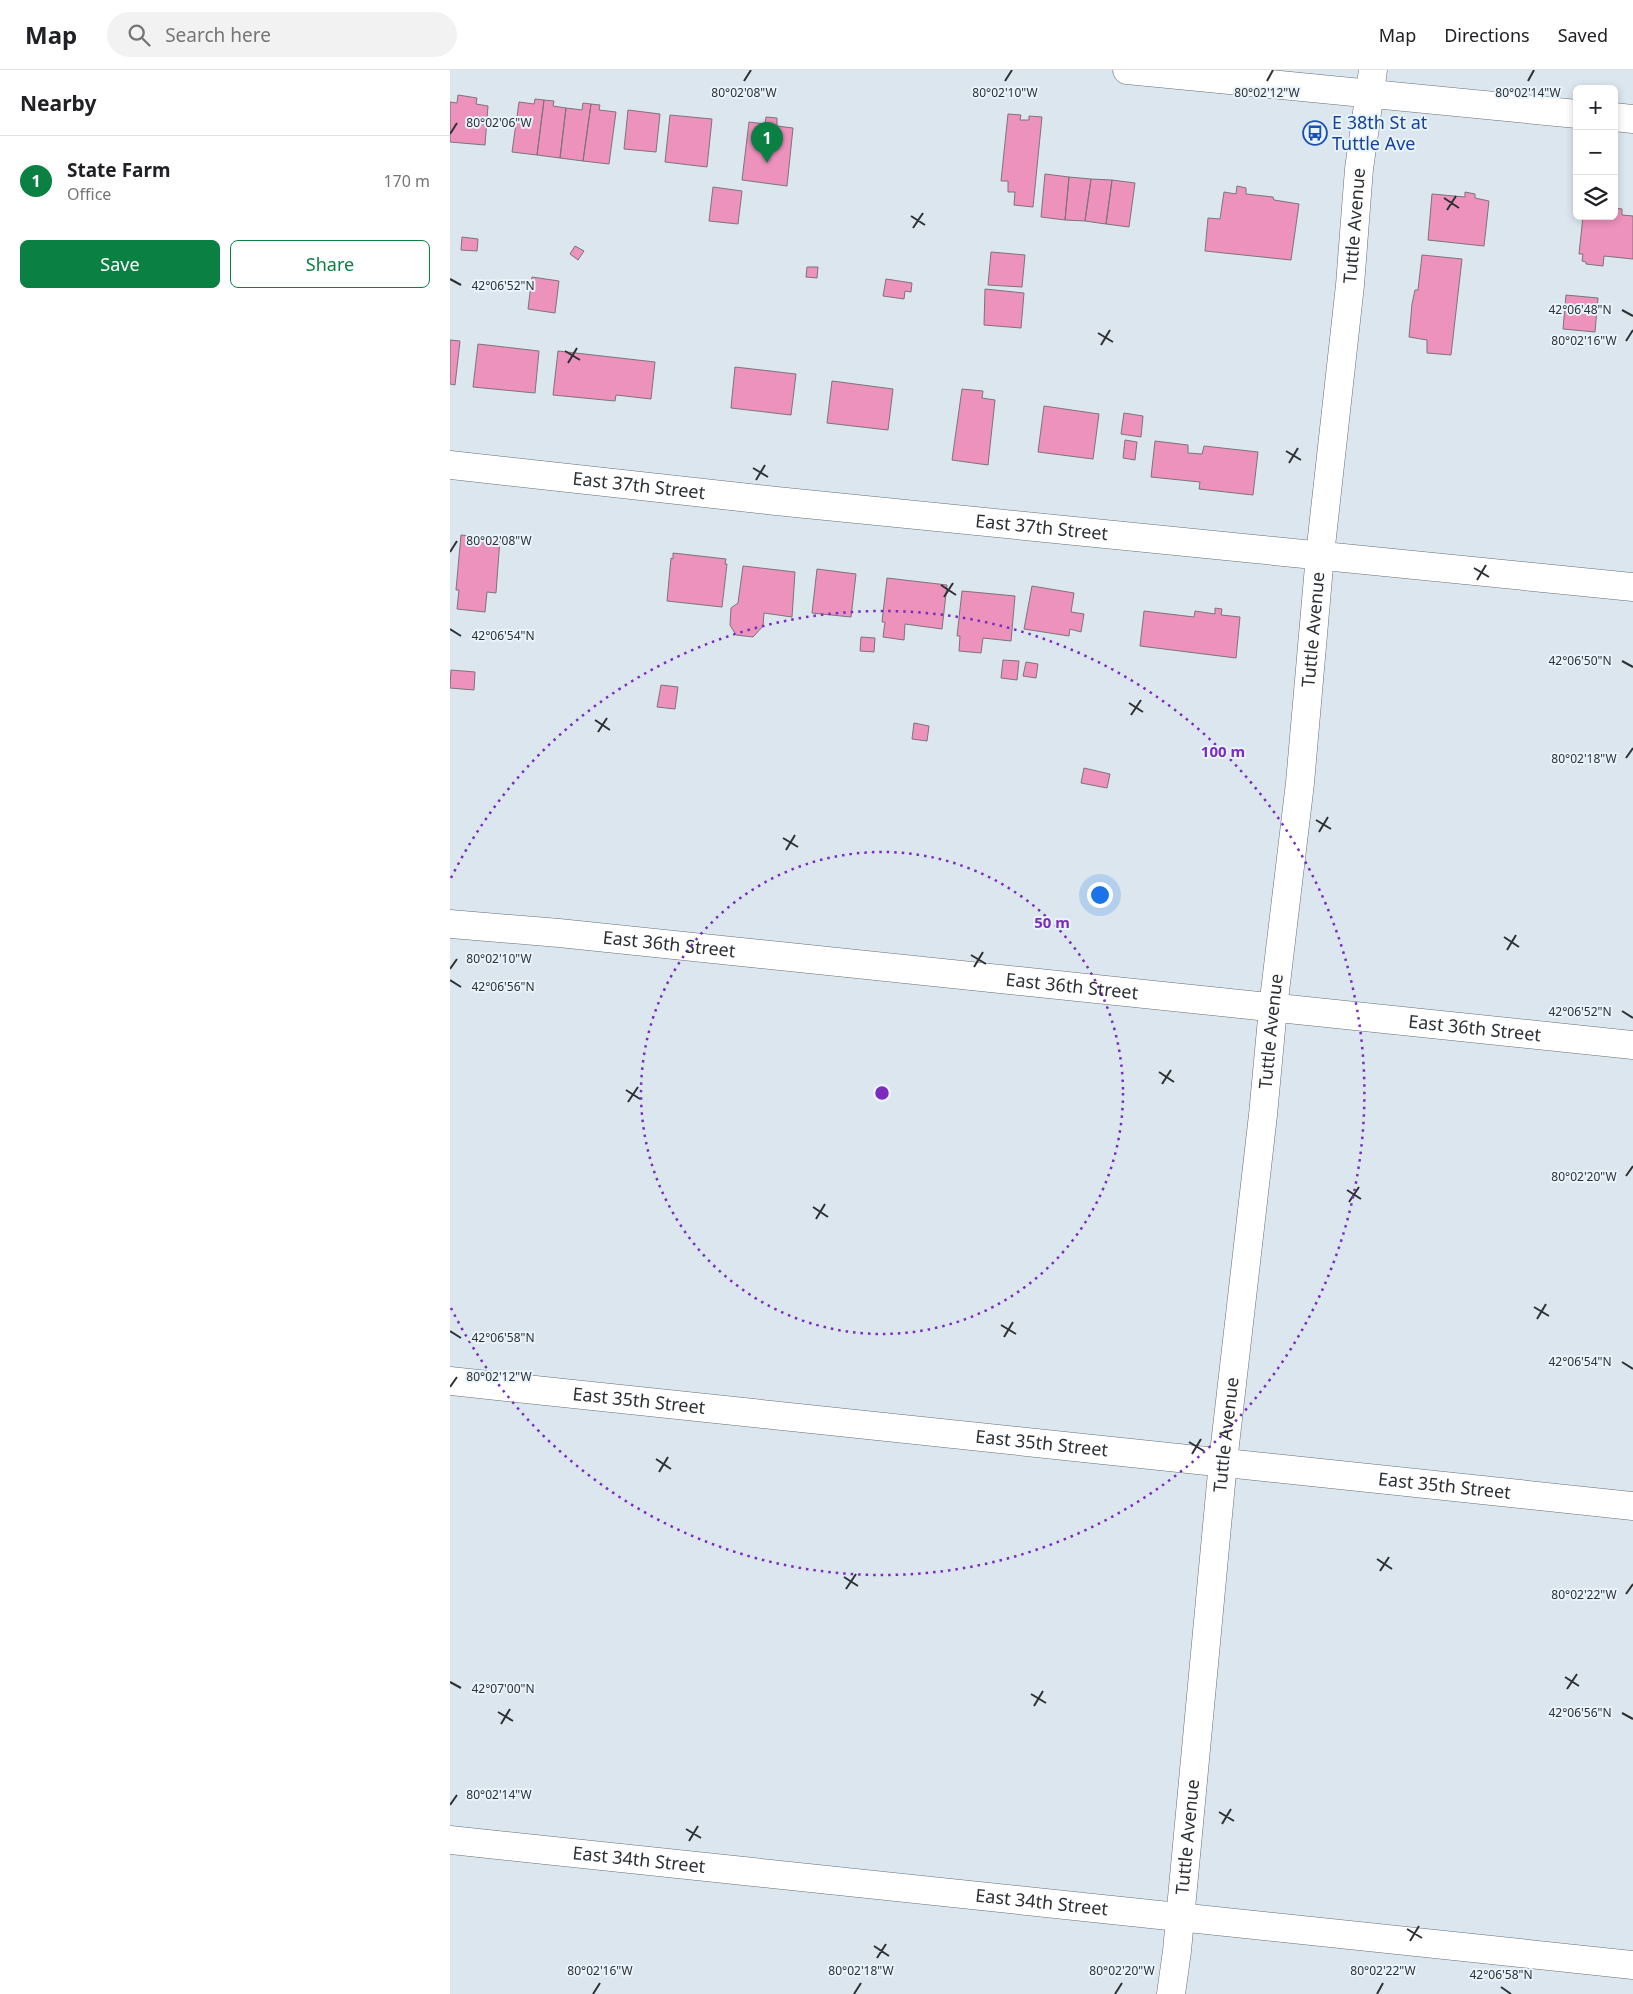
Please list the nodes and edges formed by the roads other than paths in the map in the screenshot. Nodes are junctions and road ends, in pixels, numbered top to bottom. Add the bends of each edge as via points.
1 (1127, 70) edge
2 (1371, 82) edge
3 (1573, 113) edge
4 (1618, 117) edge
5 (1633, 119) edge
6 (450, 465) edge
7 (1320, 555) junction
8 (1633, 587) edge
9 (450, 924) edge
10 (1273, 1008) junction
11 (1633, 1045) edge
12 (450, 1381) edge
13 (1223, 1462) junction
14 (1633, 1506) edge
15 (450, 1840) edge
16 (1179, 1916) junction
17 (1633, 1966) edge
18 (1170, 1994) edge

1 - 2 street
2 - 3 street
2 - 7 street, Tuttle Avenue via 1359,169 1350,285
4 - 5 street
6 - 7 street, East 37th Street
7 - 8 street, East 37th Street
7 - 10 street, Tuttle Avenue via 1300,783
9 - 10 street, East 36th Street
10 - 11 street, East 36th Street
10 - 13 street, Tuttle Avenue
12 - 13 street, East 35th Street
13 - 14 street, East 35th Street
13 - 16 street, Tuttle Avenue
15 - 16 street, East 34th Street
16 - 17 street, East 34th Street
16 - 18 street, Tuttle Avenue

